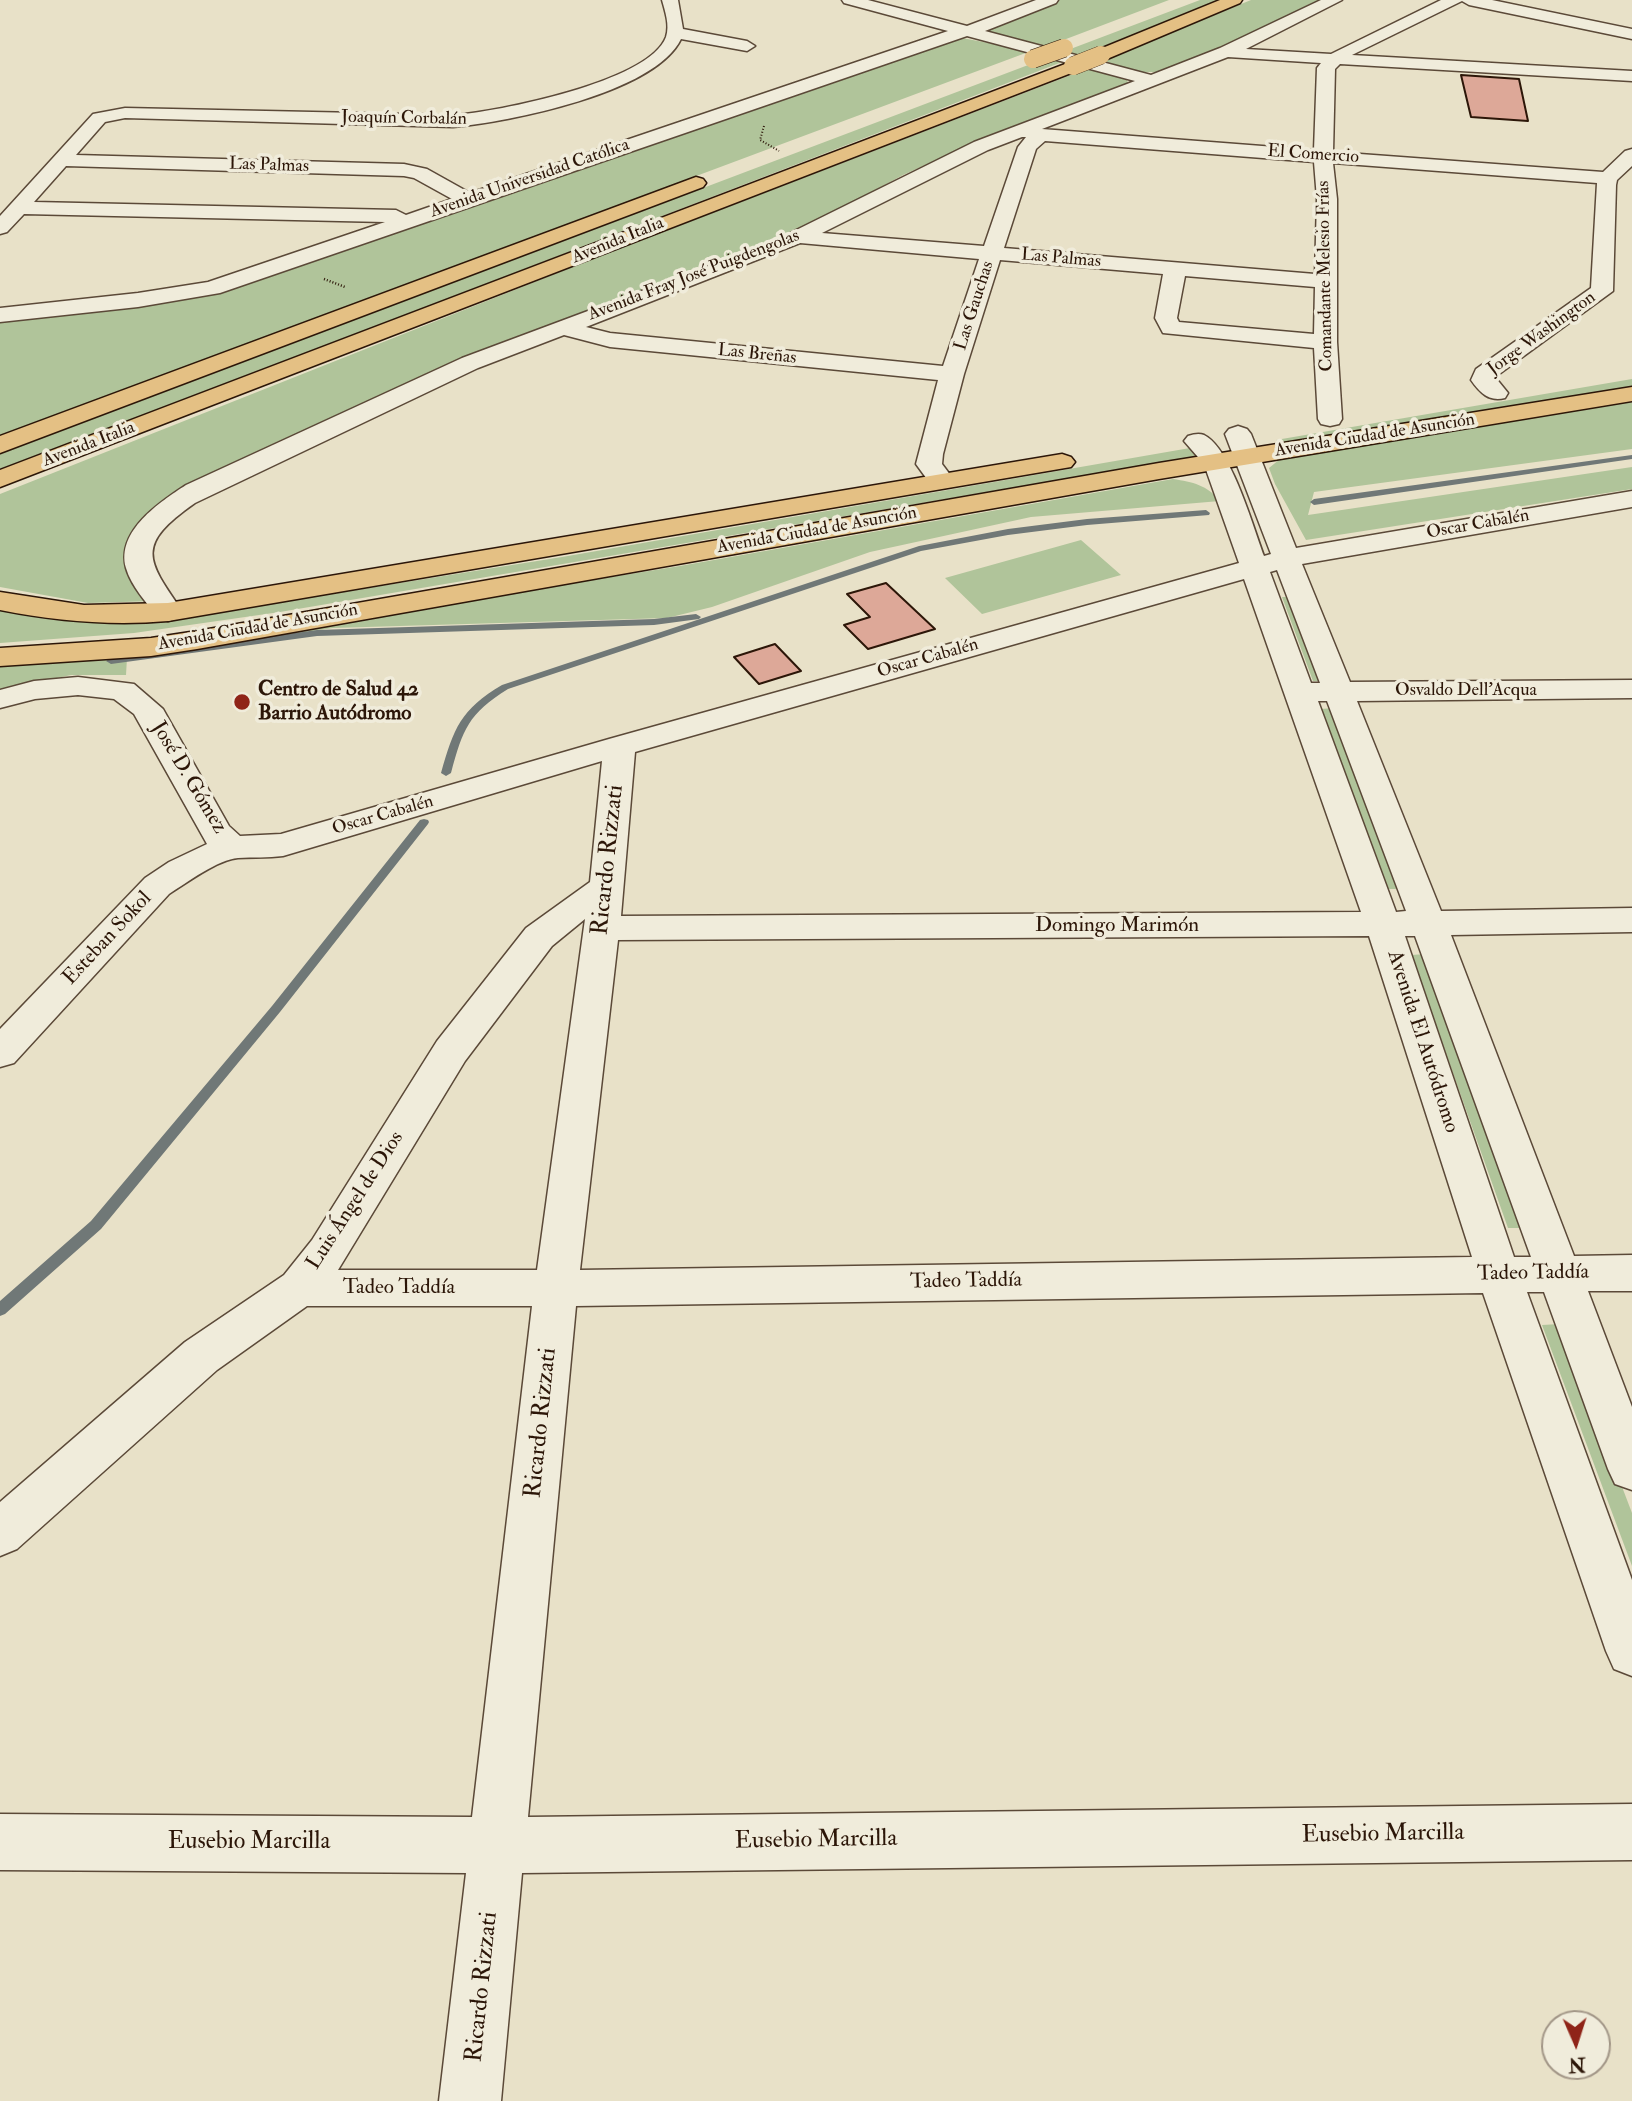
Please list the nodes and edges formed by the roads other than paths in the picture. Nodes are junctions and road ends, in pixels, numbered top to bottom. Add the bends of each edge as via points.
1 (670, 0) edge
2 (850, 0) edge
3 (1050, 0) edge
4 (1234, 0) edge
5 (1334, 0) edge
6 (1454, 0) edge
7 (1469, 0) edge
8 (969, 31) junction
9 (676, 34) junction
10 (1632, 34) edge
11 (747, 46) dead end
12 (1071, 52) junction
13 (1226, 52) junction
14 (1334, 58) junction
15 (1008, 68) dead end
16 (1632, 76) edge
17 (1151, 80) junction
18 (1018, 131) junction
19 (1040, 135) junction
20 (1632, 155) edge
21 (1323, 156) junction
22 (63, 160) junction
23 (718, 174) dead end
24 (1608, 178) junction
25 (468, 200) junction
26 (20, 208) junction
27 (415, 219) junction
28 (0, 228) edge
29 (798, 237) junction
30 (992, 254) junction
31 (1175, 269) junction
32 (1325, 281) junction
33 (40, 289) dead end
34 (173, 295) junction
35 (0, 315) edge
36 (562, 328) junction
37 (1325, 342) junction
38 (1632, 373) edge
39 (953, 374) junction
40 (1496, 393) junction
41 (1632, 394) edge
42 (1458, 399) dead end
43 (1356, 415) dead end
44 (1330, 419) junction
45 (1197, 441) junction
46 (0, 445) edge
47 (1241, 445) junction
48 (1129, 451) dead end
49 (1089, 457) dead end
50 (1216, 462) junction
51 (0, 479) edge
52 (941, 480) junction
53 (1632, 499) edge
54 (1271, 563) junction
55 (0, 601) edge
56 (168, 612) junction
57 (0, 657) edge
58 (1632, 689) edge
59 (1319, 692) junction
60 (0, 699) edge
61 (620, 746) junction
62 (231, 846) junction
63 (605, 908) junction
64 (1632, 920) edge
65 (1428, 922) junction
66 (1383, 925) junction
67 (0, 1053) edge
68 (1632, 1273) edge
69 (1558, 1274) junction
70 (1499, 1275) junction
71 (299, 1288) junction
72 (556, 1288) junction
73 (1632, 1469) edge
74 (0, 1533) edge
75 (1632, 1651) edge
76 (1632, 1832) edge
77 (0, 1842) edge
78 (498, 1845) junction
79 (470, 2101) edge

1 - 9 street
2 - 8 street
3 - 8 street, Avenida Universidad Católica
4 - 12 main road, Avenida Italia, bridge via 1101,55
5 - 13 street, Avenida Fray José Puigdengolas
6 - 14 street
7 - 10 street
8 - 17 street
8 - 25 street, Avenida Universidad Católica
9 - 11 street
9 - 22 street, Joaquín Corbalán via 656,60 626,77 481,119 117,113 99,118
12 - 15 main road, Avenida Italia, bridge
12 - 51 main road, Avenida Italia
13 - 14 street
13 - 17 street, Avenida Fray José Puigdengolas
14 - 16 street
14 - 21 street, Comandante Melesio Frías via 1326,68
17 - 18 street, Avenida Fray José Puigdengolas
18 - 19 street, El Comercio
18 - 29 street, Avenida Fray José Puigdengolas
19 - 21 street, El Comercio
19 - 30 street, Las Gauchas via 1027,148
20 - 24 street
21 - 24 street, El Comercio
21 - 32 street, Comandante Melesio Frías
22 - 25 street, Las Palmas via 413,171
22 - 26 street
23 - 46 main road, Avenida Italia
24 - 40 street, Jorge Washington via 1601,291 1484,374 1483,380
25 - 27 street, Avenida Universidad Católica
26 - 27 street
26 - 28 street
27 - 34 street, Avenida Universidad Católica via 212,288
29 - 30 street, Las Palmas
29 - 36 street, Avenida Fray José Puigdengolas
30 - 31 street, Las Palmas
30 - 39 street, Las Gauchas
31 - 32 street, Las Palmas
31 - 37 street via 1166,318 1171,328
32 - 37 street, Comandante Melesio Frías
33 - 34 street
34 - 35 street, Avenida Universidad Católica
36 - 39 street, Las Breñas via 610,340
36 - 56 street, Avenida Fray José Puigdengolas via 346,419 176,503 147,532 139,548 139,566
37 - 44 street, Comandante Melesio Frías
38 - 40 main road, Avenida Ciudad de Asunción
39 - 52 street, Las Gauchas via 930,454 929,464
40 - 42 main road, Avenida Ciudad de Asunción
41 - 47 main road, Avenida Ciudad de Asunción
43 - 44 main road, Avenida Ciudad de Asunción
44 - 47 main road, Avenida Ciudad de Asunción
45 - 47 main road, Avenida Ciudad de Asunción
45 - 48 main road, Avenida Ciudad de Asunción
45 - 50 street, Avenida El Autódromo
47 - 50 main road, Avenida Ciudad de Asunción
47 - 54 street, Avenida El Autódromo
49 - 52 main road, Avenida Ciudad de Asunción
50 - 54 street, Avenida El Autódromo
50 - 57 main road, Avenida Ciudad de Asunción via 197,640
52 - 56 main road, Avenida Ciudad de Asunción
53 - 54 street, Oscar Cabalén
54 - 59 street, Avenida El Autódromo
54 - 61 street, Oscar Cabalén
55 - 56 main road, Avenida Ciudad de Asunción via 104,616
58 - 59 street, Osvaldo Dell'Acqua
59 - 65 street, Avenida El Autódromo
59 - 66 street, Avenida El Autódromo
60 - 62 street, José D. Gómez via 34,690 101,687 123,691 147,709 216,833
61 - 62 street, Oscar Cabalén via 283,845
61 - 63 street, Ricardo Rizzati
62 - 67 street, Esteban Sokol via 157,886
63 - 66 street, Domingo Marimón
63 - 71 street, Luis Ángel de Dios via 562,918 539,937 451,1051 327,1252
63 - 72 street, Ricardo Rizzati
64 - 65 street, Domingo Marimón
65 - 66 street, Domingo Marimón
65 - 69 street, Avenida El Autódromo
66 - 70 street, Avenida El Autódromo
68 - 69 street, Tadeo Taddía
69 - 70 street, Tadeo Taddía
69 - 73 street, Avenida El Autódromo
70 - 72 street, Tadeo Taddía
70 - 75 street, Avenida El Autódromo
71 - 72 street, Tadeo Taddía
71 - 74 street, Luis Ángel de Dios via 201,1356
72 - 78 street, Ricardo Rizzati
76 - 78 street, Eusebio Marcilla
77 - 78 street, Eusebio Marcilla
78 - 79 street, Ricardo Rizzati

